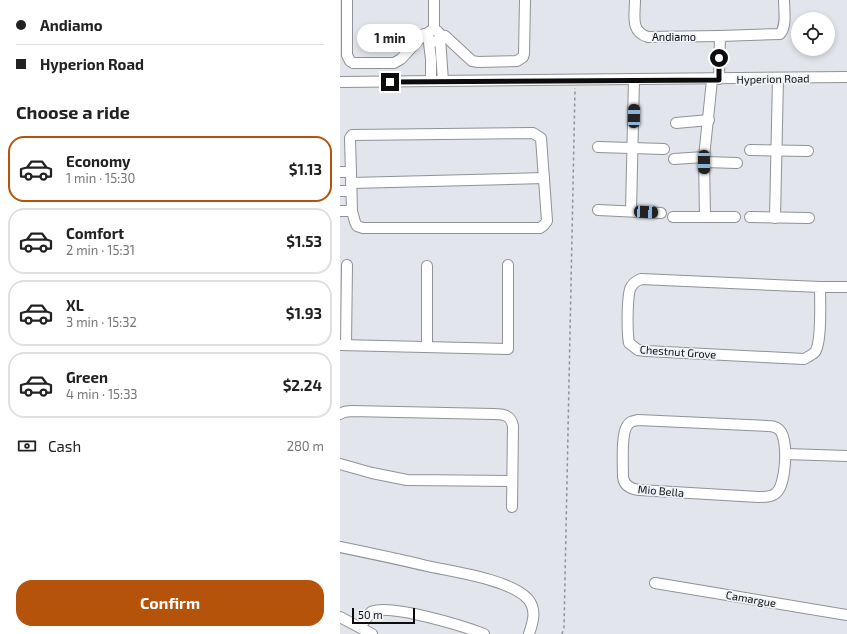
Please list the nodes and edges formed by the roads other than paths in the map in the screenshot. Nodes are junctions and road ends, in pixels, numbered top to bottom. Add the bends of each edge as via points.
1 (347, 0) edge
2 (434, 0) edge
3 (524, 0) edge
4 (635, 0) edge
5 (784, 0) edge
6 (434, 35) junction
7 (720, 36) junction
8 (778, 78) junction
9 (847, 78) edge
10 (634, 79) junction
11 (715, 80) junction
12 (431, 81) junction
13 (443, 81) junction
14 (340, 82) edge
15 (709, 120) junction
16 (676, 123) dead end
17 (598, 147) dead end
18 (633, 148) junction
19 (664, 149) dead end
20 (750, 150) dead end
21 (777, 151) junction
22 (808, 151) dead end
23 (674, 159) dead end
24 (704, 160) junction
25 (737, 163) dead end
26 (340, 172) edge
27 (351, 172) junction
28 (544, 178) junction
29 (351, 187) junction
30 (340, 191) edge
31 (598, 210) dead end
32 (340, 211) edge
33 (352, 212) junction
34 (632, 212) junction
35 (661, 213) dead end
36 (673, 217) dead end
37 (705, 217) junction
38 (735, 217) dead end
39 (750, 217) dead end
40 (775, 218) junction
41 (809, 218) dead end
42 (347, 265) dead end
43 (508, 265) dead end
44 (427, 266) dead end
45 (820, 287) junction
46 (847, 287) edge
47 (343, 345) edge
48 (427, 347) junction
49 (340, 414) edge
50 (786, 454) junction
51 (847, 456) edge
52 (340, 464) edge
53 (512, 481) junction
54 (512, 507) dead end
55 (340, 547) edge
56 (654, 583) dead end
57 (847, 615) edge
58 (340, 617) edge
59 (360, 627) junction
60 (372, 634) edge
61 (484, 634) edge
62 (529, 634) edge

1 - 6 street via 347,55 353,63 394,63 424,34
2 - 6 street
3 - 6 street via 524,54 517,61 472,61 445,36
4 - 7 street, Andiamo via 636,28 642,36
5 - 7 street, Andiamo via 784,24 780,34
6 - 12 street
6 - 13 street
7 - 11 street
8 - 9 street, Hyperion Road
8 - 11 street, Hyperion Road
8 - 21 street
10 - 11 street, Hyperion Road
10 - 13 street, Hyperion Road
10 - 18 street
11 - 15 street
12 - 13 street, Hyperion Road
12 - 14 street, Hyperion Road
15 - 16 street
15 - 24 street
17 - 18 street
18 - 19 street
18 - 34 street
20 - 21 street
21 - 22 street
21 - 40 street
23 - 24 street
24 - 25 street
24 - 37 street
26 - 27 street
27 - 28 street via 350,138 356,134 533,133 540,138
27 - 29 street
28 - 29 street
28 - 33 street via 547,221 540,228 363,228 354,222
29 - 30 street
29 - 33 street
31 - 34 street
32 - 33 street
34 - 35 street
36 - 37 street
37 - 38 street
39 - 40 street
40 - 41 street
42 - 47 street
43 - 48 street via 508,349
44 - 48 street
45 - 45 street, Chestnut Grove via 641,279 630,289 629,343 638,350 646,351 804,359 814,352 818,342
45 - 46 street, Chestnut Grove
47 - 48 street
49 - 53 street via 351,411 506,416 512,421 513,426
50 - 50 street, Mio Bella via 781,432 773,426 638,420 628,424 624,436 623,478 629,487 639,490 766,497 781,488
50 - 51 street
52 - 53 street via 407,480
53 - 54 street
55 - 62 street via 480,578 511,588 521,593 532,605 534,618
56 - 57 street, Camargue
58 - 59 street
59 - 60 street
59 - 61 street via 370,612 380,609 448,622

